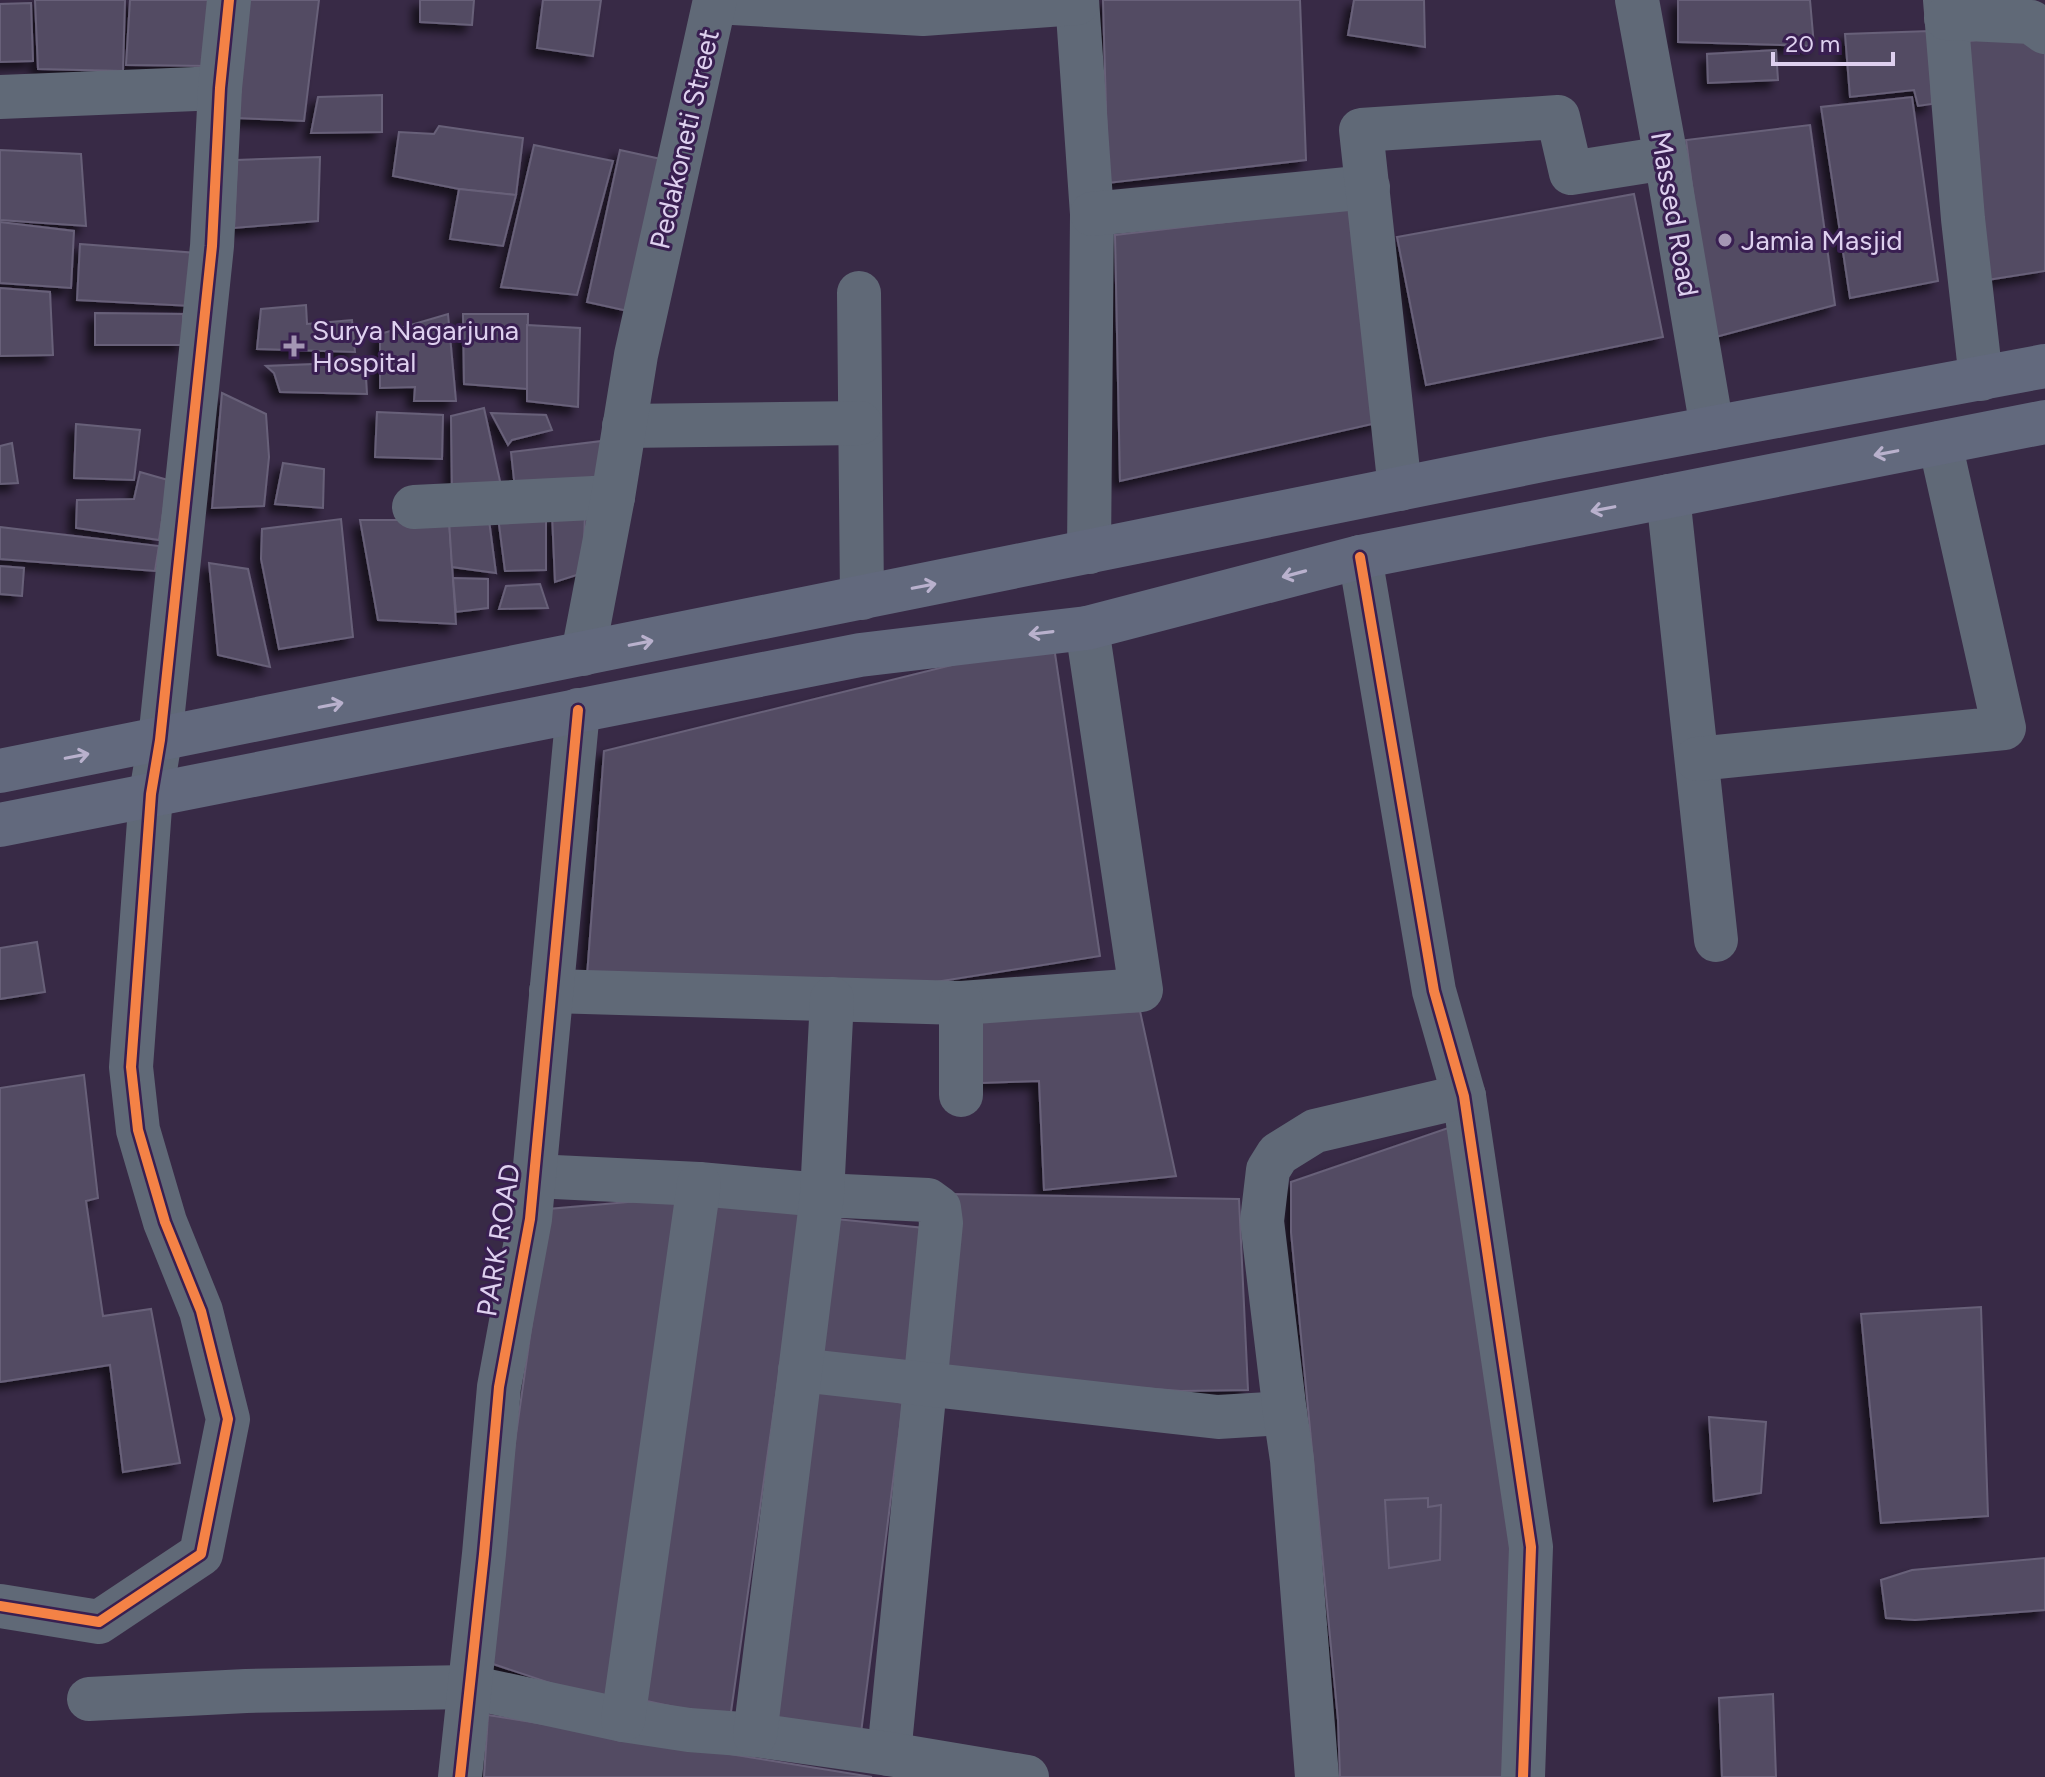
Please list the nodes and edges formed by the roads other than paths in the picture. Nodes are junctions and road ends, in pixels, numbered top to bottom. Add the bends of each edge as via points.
1 (229, 0) edge
2 (1637, 0) edge
3 (715, 1) edge
4 (1077, 2) edge
5 (1945, 9) edge
6 (2045, 32) edge
7 (220, 88) junction
8 (0, 97) edge
9 (1666, 158) junction
10 (1368, 187) junction
11 (1092, 214) junction
12 (859, 293) dead end
13 (2045, 366) edge
14 (1981, 379) junction
15 (2045, 422) edge
16 (860, 423) junction
17 (624, 426) junction
18 (1712, 428) junction
19 (1940, 443) junction
20 (1400, 489) junction
21 (1668, 496) junction
22 (613, 497) junction
23 (414, 507) dead end
24 (1089, 552) junction
25 (1360, 557) junction
26 (862, 598) junction
27 (1087, 628) junction
28 (583, 654) junction
29 (578, 710) junction
30 (160, 740) junction
31 (1697, 759) junction
32 (0, 771) edge
33 (151, 794) junction
34 (0, 825) edge
35 (1716, 940) dead end
36 (551, 991) junction
37 (832, 999) junction
38 (961, 1003) junction
39 (961, 1095) dead end
40 (1464, 1096) junction
41 (534, 1176) junction
42 (699, 1184) junction
43 (822, 1195) junction
44 (800, 1370) junction
45 (925, 1386) junction
46 (1285, 1413) junction
47 (0, 1606) edge
48 (469, 1687) junction
49 (89, 1699) dead end
50 (623, 1720) junction
51 (755, 1735) junction
52 (889, 1754) junction
53 (460, 1777) edge
54 (1027, 1777) edge
55 (1317, 1777) edge
56 (1523, 1777) edge

1 - 7 street
2 - 9 street, Massed Road
3 - 4 street, Pedakoneti Street via 923,14
3 - 17 street, Pedakoneti Street
4 - 11 street, Pedakoneti Street
5 - 6 street via 2031,22
5 - 14 street
7 - 8 street
7 - 30 street via 212,246
9 - 10 street via 1571,173 1558,117 1361,130
9 - 18 street, Massed Road
10 - 11 street
10 - 20 street
11 - 24 street, Pedakoneti Street
12 - 16 street
13 - 14 main road
14 - 18 main road
15 - 19 main road
16 - 17 street
16 - 26 street
17 - 22 street, Pedakoneti Street
18 - 20 main road
19 -> 21 main road
19 - 31 street via 2004,728
20 - 24 main road
21 -> 25 main road
21 - 31 street
22 - 23 street
22 - 28 street, Pedakoneti Street
26 -> 24 main road
25 -> 27 main road
25 - 40 street via 1434,991
28 -> 26 main road
27 -> 29 main road via 860,655
27 - 38 street via 1141,990
30 -> 28 main road
29 - 33 main road
29 - 36 street, PARK ROAD
32 -> 30 main road
30 - 33 street
31 - 35 street
33 - 34 main road
33 - 47 street via 131,1067 138,1130 165,1222 201,1311 228,1419 201,1554 99,1622
36 - 37 street
36 - 41 street, PARK ROAD
37 - 38 street
37 - 43 street
38 - 39 street
40 - 46 street via 1315,1131 1278,1154 1268,1170 1262,1221
40 - 56 street via 1531,1547
41 - 42 street
41 - 48 street, PARK ROAD via 499,1387
42 - 43 street
42 - 50 street
43 - 44 street
43 - 45 street via 928,1200 939,1208
44 - 45 street
44 - 51 street
45 - 46 street via 1218,1417
45 - 52 street
46 - 55 street
48 - 49 street
48 - 50 street
48 - 53 street, PARK ROAD
50 - 51 street
51 - 52 street
52 - 54 street

